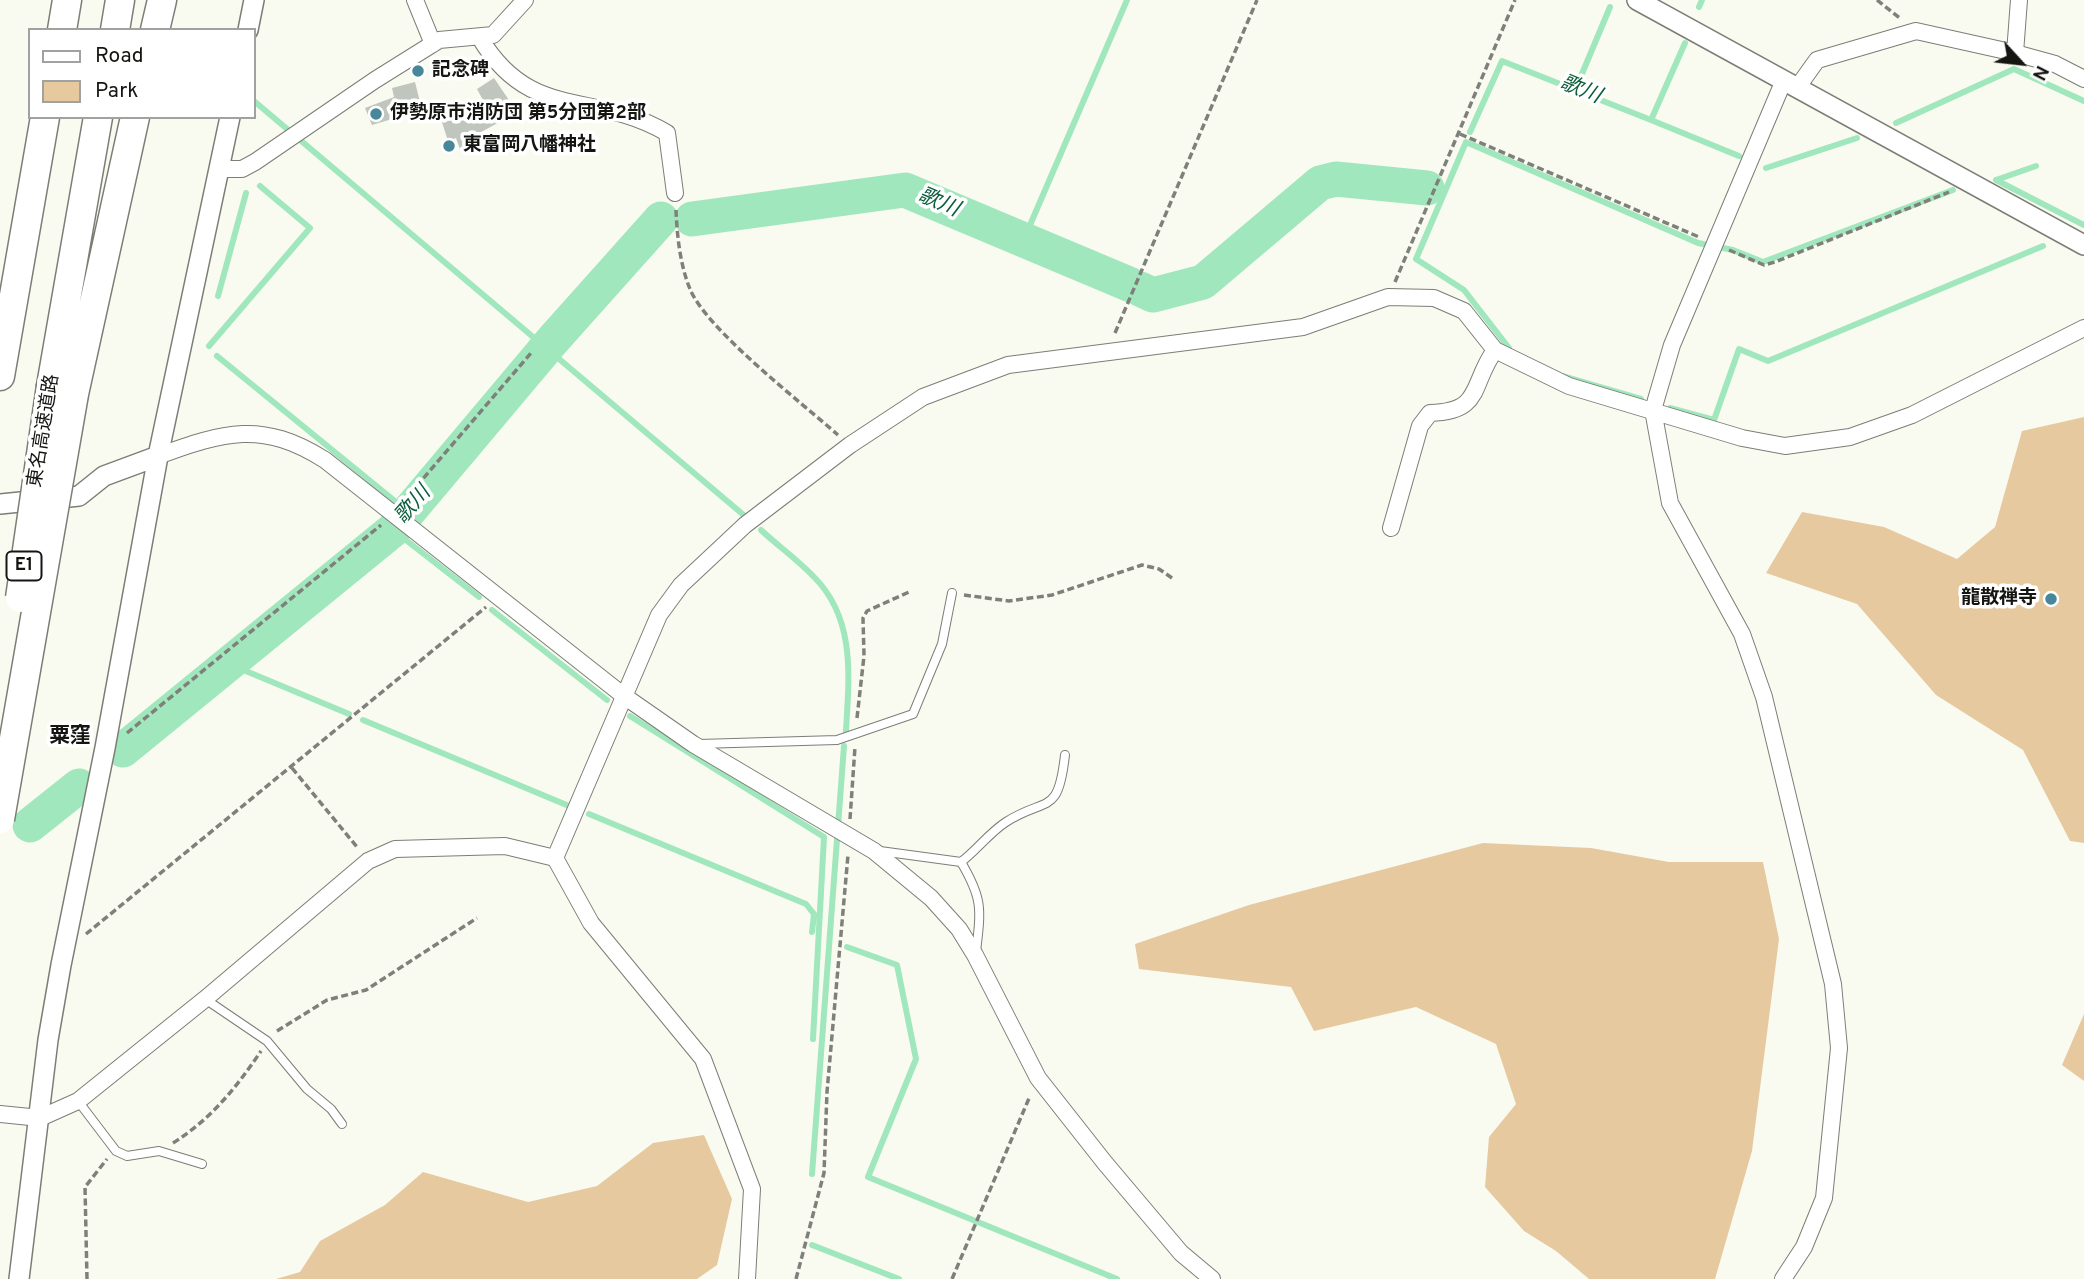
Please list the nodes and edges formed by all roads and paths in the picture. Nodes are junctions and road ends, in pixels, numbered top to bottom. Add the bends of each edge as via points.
1 (67, 0) edge
2 (120, 0) edge
3 (162, 0) edge
4 (254, 0) edge
5 (415, 0) edge
6 (525, 0) edge
7 (1257, 0) edge
8 (1515, 0) edge
9 (1637, 0) edge
10 (1877, 0) edge
11 (2019, 0) edge
12 (62, 28) edge
13 (115, 28) edge
14 (155, 28) edge
15 (248, 28) edge
16 (1916, 31) junction
17 (480, 38) junction
18 (433, 44) junction
19 (2015, 53) junction
20 (2084, 79) edge
21 (1791, 84) junction
22 (45, 119) edge
23 (99, 119) edge
24 (134, 119) edge
25 (230, 119) edge
26 (220, 169) junction
27 (675, 193) joint
28 (2084, 245) edge
29 (1388, 297) junction
30 (2084, 328) edge
31 (1495, 350) junction
32 (1107, 351) junction
33 (531, 353) dead end
34 (0, 376) edge
35 (63, 390) junction
36 (1653, 410) junction
37 (850, 445) junction
38 (158, 456) junction
39 (0, 504) edge
40 (399, 519) junction
41 (1391, 528) dead end
42 (1172, 578) dead end
43 (909, 592) dead end
44 (952, 593) joint
45 (496, 598) junction
46 (624, 696) junction
47 (855, 735) junction
48 (693, 744) junction
49 (0, 746) edge
50 (105, 748) junction
51 (1065, 755) dead end
52 (292, 768) junction
53 (0, 819) edge
54 (842, 833) junction
55 (874, 850) junction
56 (555, 858) junction
57 (368, 862) junction
58 (961, 862) junction
59 (477, 918) dead end
60 (63, 954) junction
61 (975, 955) junction
62 (205, 999) junction
63 (267, 1041) junction
64 (1038, 1078) junction
65 (78, 1101) junction
66 (0, 1114) edge
67 (40, 1118) junction
68 (342, 1124) dead end
69 (116, 1150) junction
70 (159, 1151) junction
71 (202, 1164) dead end
72 (1206, 1276) edge
73 (19, 1279) edge
74 (87, 1279) edge
75 (747, 1279) edge
76 (796, 1279) edge
77 (952, 1279) edge
78 (1783, 1279) edge

1 - 12 highway
2 - 13 highway
3 - 14 highway
4 - 15 street
5 - 18 street
6 - 17 street via 493,35
7 - 32 path
8 - 29 path
9 - 21 street
10 - 16 path
11 - 19 street
16 - 19 street
16 - 21 street via 1817,60
17 - 18 street via 465,36
17 - 27 street via 512,79 538,95 644,119 667,133
18 - 26 street via 242,169
19 - 20 street
21 - 28 street
21 - 36 street via 1676,333
22 - 34 highway
23 - 35 highway, 東名高速道路 / E1
24 - 35 highway
25 - 26 street
26 - 38 street
27 - 37 path via 677,234 690,289 713,323
29 - 31 street via 1434,298 1464,311
29 - 32 street via 1303,327
30 - 36 street via 1912,415 1850,437 1785,446 1742,438
31 - 36 street via 1569,386
31 - 41 street via 1471,400 1454,413 1430,413 1420,426
32 - 37 street via 1008,366 971,377 923,397
33 - 40 path
35 - 49 highway, 東名高速道路 / E1, bridge
35 - 53 highway, bridge
36 - 78 street via 1670,503 1742,634 1763,697 1833,984 1839,1048 1824,1198 1804,1247
37 - 46 street via 746,525 681,585 659,615
38 - 39 street via 104,476 79,496
38 - 40 street via 207,438 240,434 289,439 326,460
38 - 50 street
40 - 45 street
40 - 50 path
42 - 44 path via 1142,565 1052,595 1009,601
43 - 47 path via 867,611 863,618 864,656
44 - 47 lane via 942,644 913,714
45 - 46 street
45 - 52 path
46 - 48 street
46 - 56 street
47 - 48 lane via 837,740
47 - 54 path
48 - 54 street
50 - 60 street
51 - 58 lane via 1058,790 1049,803 1007,821
52 - 57 path
52 - 60 path
54 - 55 street
54 - 76 path via 824,1173
55 - 58 lane
55 - 61 street via 931,898
56 - 57 street via 505,846 395,849
56 - 75 street via 591,923 703,1059 752,1189
57 - 62 street
58 - 61 lane via 978,890
59 - 63 path via 366,990 327,1000 282,1026
60 - 67 street
61 - 64 street
62 - 63 lane
62 - 65 street
63 - 68 lane
63 - 70 path via 231,1094 193,1130
64 - 72 street via 1104,1164
64 - 77 path
65 - 67 street
65 - 69 lane
66 - 67 street
67 - 73 street
69 - 70 lane via 127,1156
69 - 74 path via 86,1187
70 - 71 lane

